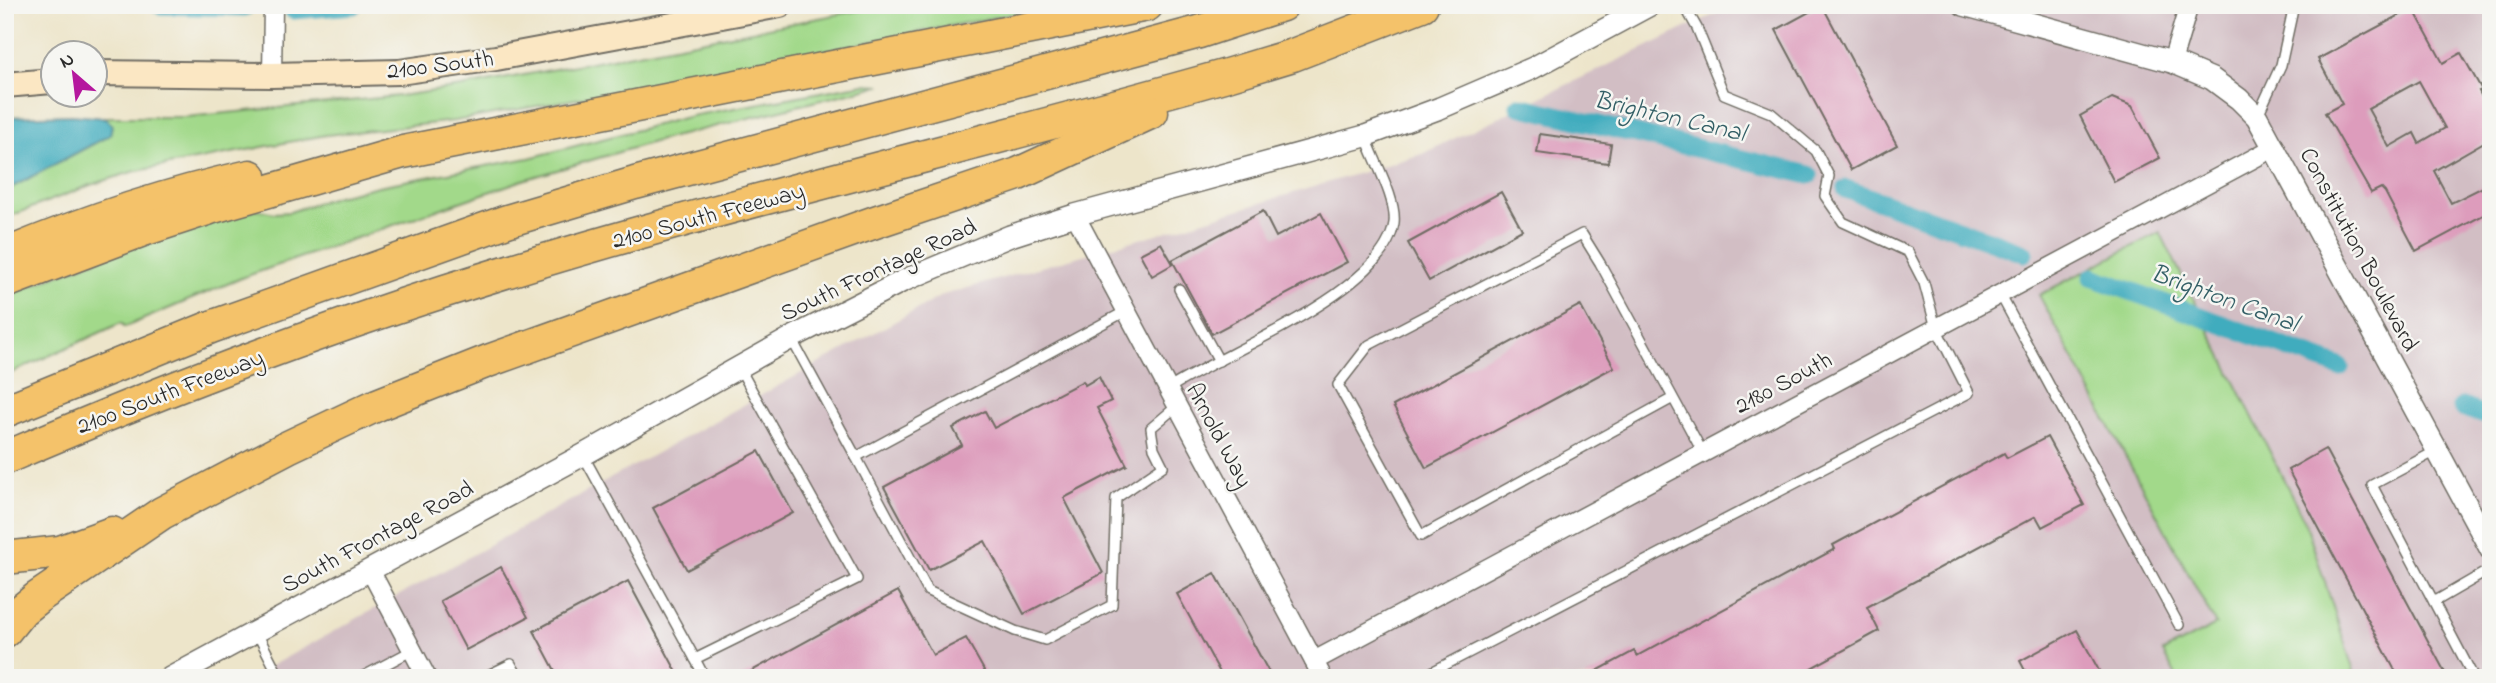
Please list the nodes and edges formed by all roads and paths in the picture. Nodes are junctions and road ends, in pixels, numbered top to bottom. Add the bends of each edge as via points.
1 (273, 5) edge
2 (780, 5) edge
3 (1147, 5) edge
4 (1282, 5) edge
5 (1422, 5) edge
6 (1650, 5) edge
7 (1684, 5) edge
8 (1964, 5) edge
9 (2189, 5) edge
10 (2294, 5) edge
11 (1293, 55) junction
12 (2172, 62) junction
13 (5, 70) edge
14 (38, 71) edge
15 (108, 74) edge
16 (272, 75) junction
17 (167, 76) junction
18 (108, 78) edge
19 (38, 82) edge
20 (5, 85) edge
21 (2258, 117) junction
22 (1365, 136) junction
23 (2275, 147) junction
24 (403, 152) junction
25 (1075, 215) junction
26 (5, 255) edge
27 (5, 282) edge
28 (1179, 289) dead end
29 (2000, 295) junction
30 (1126, 311) junction
31 (1937, 328) junction
32 (791, 338) junction
33 (1219, 361) junction
34 (739, 367) junction
35 (1168, 389) junction
36 (1673, 398) junction
37 (1177, 406) junction
38 (5, 411) edge
39 (2438, 450) junction
40 (1703, 453) junction
41 (583, 455) junction
42 (856, 457) junction
43 (5, 458) edge
44 (162, 513) junction
45 (2490, 545) edge
46 (5, 558) edge
47 (2491, 569) edge
48 (370, 570) junction
49 (2434, 602) junction
50 (2179, 625) dead end
51 (5, 631) edge
52 (256, 631) junction
53 (412, 650) junction
54 (695, 659) junction
55 (1314, 661) junction
56 (170, 678) edge
57 (280, 678) edge
58 (360, 678) edge
59 (428, 678) edge
60 (482, 678) edge
61 (519, 678) edge
62 (705, 678) edge
63 (1323, 678) edge
64 (1420, 678) edge
65 (2474, 678) edge

1 - 16 street
2 - 16 main road, 2100 South via 399,72
3 - 24 highway
4 - 38 highway, 2100 South Freeway via 1199,32 507,221 211,327
5 - 11 highway, 2100 South Freeway
6 - 22 street, South Frontage Road via 1534,68
7 - 31 lane via 1724,94 1772,113 1816,151 1829,176 1825,196 1843,222 1908,252 1924,284
8 - 12 street
9 - 12 street
10 - 21 lane via 2281,65
11 - 43 highway, 2100 South Freeway via 666,225 446,290 256,357
11 - 44 highway via 1133,120 1018,174 501,356 377,405
12 - 21 street, Constitution Boulevard via 2212,79
13 - 14 main road
15 - 17 main road, 2100 South
16 - 17 main road, 2100 South
17 - 18 main road
19 - 20 main road
21 - 23 street, Constitution Boulevard
22 - 25 street, South Frontage Road
22 - 33 lane via 1389,194 1394,220 1390,239 1356,281
23 - 29 street, 2180 South
23 - 39 street, Constitution Boulevard
24 - 26 highway via 303,164 196,188
24 - 27 highway via 154,226
25 - 30 street, Arnold Way
25 - 32 street, South Frontage Road via 950,260
28 - 33 lane
29 - 31 street, 2180 South
29 - 50 lane
30 - 35 street, Arnold Way
30 - 42 lane
31 - 40 street, 2180 South
31 - 64 lane via 1969,393
32 - 34 street, South Frontage Road
32 - 42 lane
33 - 35 lane
34 - 41 street, South Frontage Road
34 - 54 lane via 857,579
35 - 37 street, Arnold Way
36 - 36 lane via 1582,234 1369,345 1338,386 1421,536
36 - 40 lane
37 - 42 lane via 1151,428 1163,466 1116,498 1112,605 1045,640 928,591
37 - 55 street, Arnold Way
39 - 45 street, Constitution Boulevard
39 - 49 lane via 2372,485
40 - 55 street, 2180 South
41 - 48 street, South Frontage Road
41 - 54 lane
44 - 46 highway via 60,552
44 - 51 highway via 37,598
47 - 49 lane
48 - 52 street, South Frontage Road
48 - 53 street
49 - 65 lane
52 - 56 street, South Frontage Road
52 - 57 lane
53 - 58 lane
53 - 59 street
54 - 62 lane
55 - 63 street, Arnold Way
60 - 61 lane via 511,664

